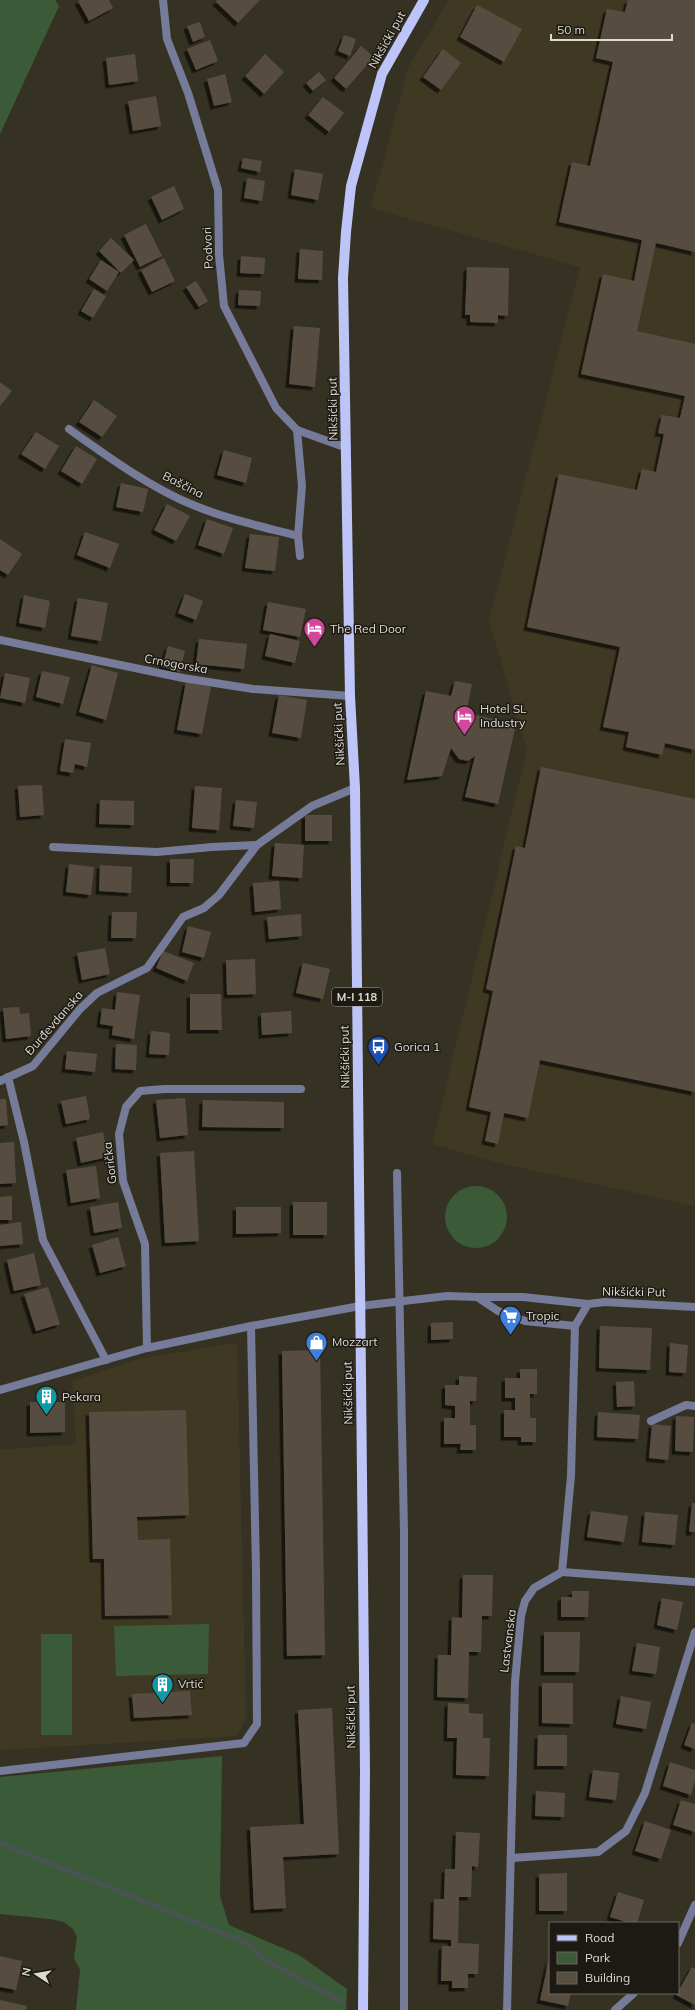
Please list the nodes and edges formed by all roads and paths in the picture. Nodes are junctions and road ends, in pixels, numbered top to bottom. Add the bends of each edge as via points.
1 (163, 0) edge
2 (424, 0) edge
3 (69, 430) dead end
4 (297, 430) junction
5 (347, 448) junction
6 (298, 536) junction
7 (300, 556) dead end
8 (0, 640) edge
9 (350, 696) junction
10 (355, 788) junction
11 (257, 845) junction
12 (53, 847) dead end
13 (4, 1079) edge
14 (302, 1089) dead end
15 (397, 1173) dead end
16 (477, 1297) junction
17 (400, 1301) junction
18 (588, 1304) junction
19 (360, 1306) junction
20 (695, 1306) edge
21 (251, 1326) junction
22 (575, 1326) junction
23 (147, 1348) junction
24 (106, 1360) junction
25 (0, 1390) edge
26 (695, 1406) edge
27 (651, 1421) dead end
28 (562, 1572) junction
29 (695, 1582) edge
30 (695, 1632) edge
31 (0, 1771) edge
32 (512, 1858) junction
33 (695, 1905) edge
34 (679, 1940) edge
35 (633, 1994) edge
36 (363, 2010) edge
37 (404, 2010) edge
38 (507, 2010) edge
39 (615, 2010) edge

1 - 4 street, Podvori via 167,39 188,93 218,190 219,255 224,306 276,408
2 - 5 main road, Nikšićki put / M-I 118 via 382,74 351,186 343,278
3 - 6 street, Baščina via 109,458 193,505 237,521
4 - 5 street, Podvori
4 - 6 street via 302,486
5 - 9 main road, Nikšićki put / M-I 118
6 - 7 street
8 - 9 street, Crnogorska via 206,682 253,689
9 - 10 main road, Nikšićki put / M-I 118
10 - 11 street, Đurđevdanska via 312,806
10 - 19 main road, Nikšićki put / M-I 118
11 - 12 street via 157,852
11 - 13 street, Đurđevdanska via 219,895 204,908 183,917 147,968 97,993 80,1009 33,1066
13 - 24 street via 24,1142 43,1240
14 - 23 street, Gorička via 140,1091 126,1107 119,1134 122,1181 145,1244
15 - 17 street
16 - 17 street via 447,1296
16 - 18 street via 523,1297
16 - 22 street via 498,1311 525,1320
17 - 19 street
17 - 37 street via 404,1532
18 - 20 street, Nikšićki Put via 605,1302
18 - 22 street, Nikšićki Put
19 - 21 street
19 - 36 main road, Nikšićki put / M-I 118 via 365,1763
21 - 23 street
21 - 31 street via 257,1724 244,1743
22 - 28 street via 571,1476
23 - 24 street
24 - 25 street
26 - 27 street via 686,1405
28 - 29 street
28 - 32 street, Lastvanska via 534,1588 525,1601 521,1616 515,1682
30 - 32 street via 645,1793 626,1831 598,1852
32 - 38 street, Lastvanska via 508,1900
33 - 34 street
35 - 39 street

